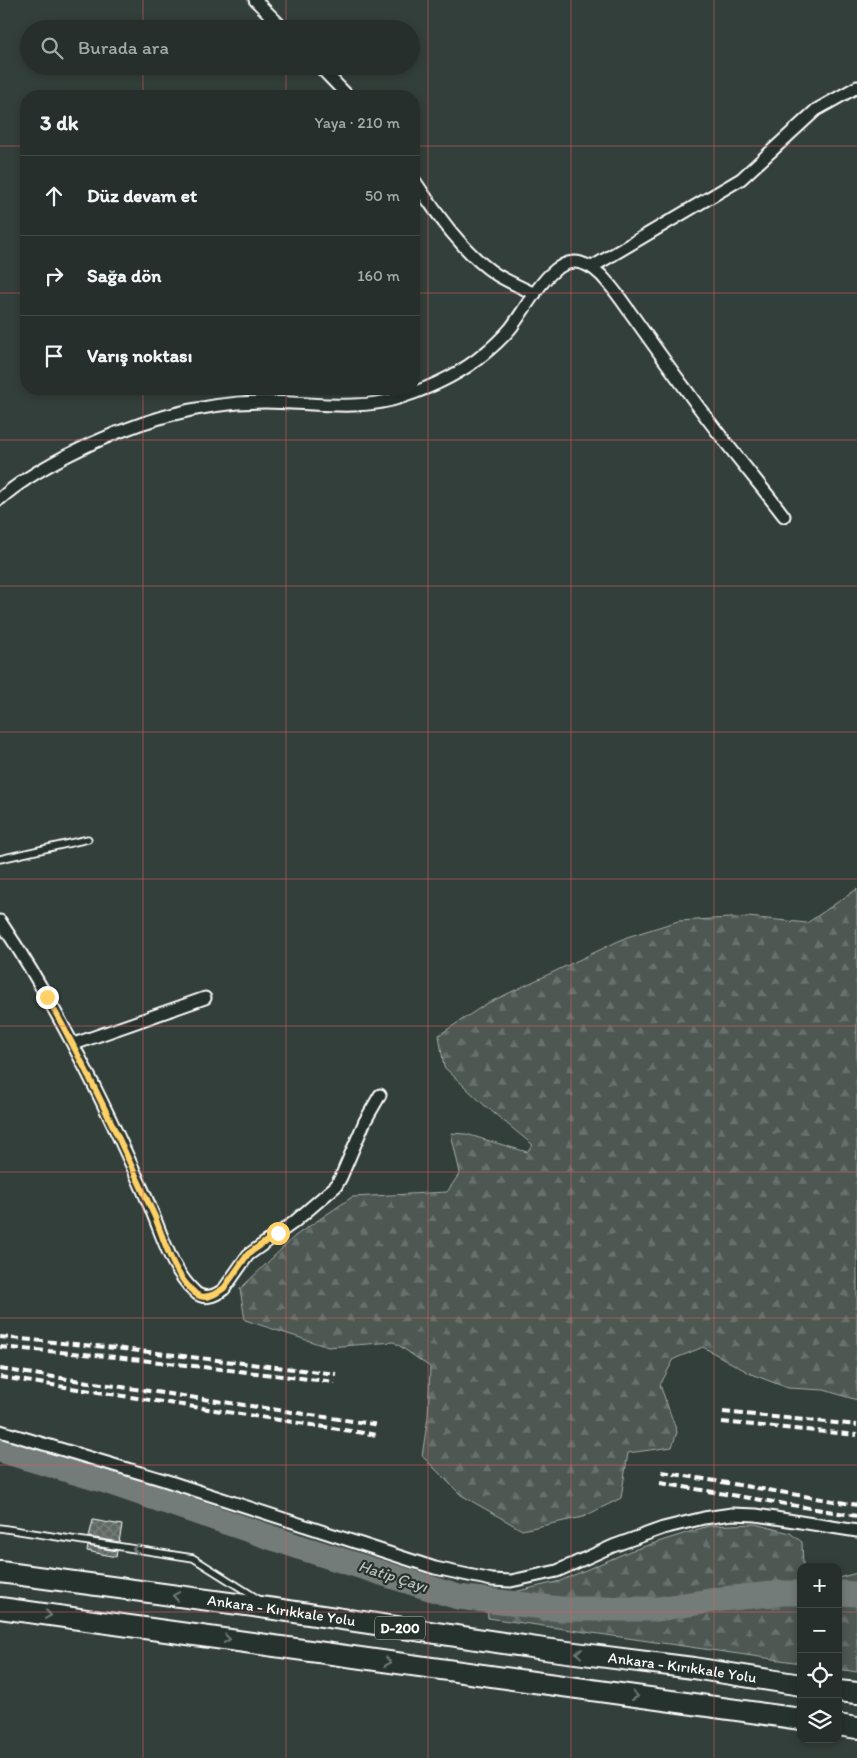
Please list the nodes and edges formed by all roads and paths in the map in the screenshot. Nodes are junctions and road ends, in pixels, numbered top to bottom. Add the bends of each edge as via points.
1 (255, 0) edge
2 (275, 20) edge
3 (328, 75) edge
4 (857, 87) edge
5 (342, 90) edge
6 (420, 189) edge
7 (592, 267) junction
8 (535, 294) junction
9 (420, 389) edge
10 (406, 395) edge
11 (0, 499) edge
12 (784, 516) dead end
13 (88, 839) dead end
14 (0, 859) edge
15 (0, 921) edge
16 (205, 998) dead end
17 (74, 1044) junction
18 (380, 1095) dead end
19 (0, 1431) edge
20 (0, 1528) edge
21 (857, 1531) edge
22 (0, 1572) edge
23 (0, 1608) edge
24 (274, 1609) junction
25 (797, 1684) edge
26 (842, 1691) edge
27 (857, 1694) edge
28 (797, 1718) edge
29 (842, 1726) edge
30 (857, 1728) edge

1 - 2 street
3 - 5 street
4 - 7 street via 816,110 741,179
6 - 8 street via 469,251 497,275
7 - 8 street via 580,262 563,264
7 - 12 street via 611,285 689,395
8 - 9 street via 509,330 484,354 452,376
10 - 11 street via 365,405 240,402 178,412 97,440 37,471
13 - 14 lane
15 - 17 street
16 - 17 street
17 - 18 street via 126,1152 175,1266 188,1286 202,1297 224,1288 248,1254 293,1223 332,1190
19 - 21 street via 174,1483 435,1568 492,1580 511,1581 557,1571 663,1528 732,1514
24 -> 20 lane via 193,1558
24 -> 22 highway, Ankara - Kırıkkale Yolu / D-200
23 -> 28 highway, D-200
25 -> 24 highway, Ankara - Kırıkkale Yolu / D-200
26 - 27 highway
29 - 30 highway

